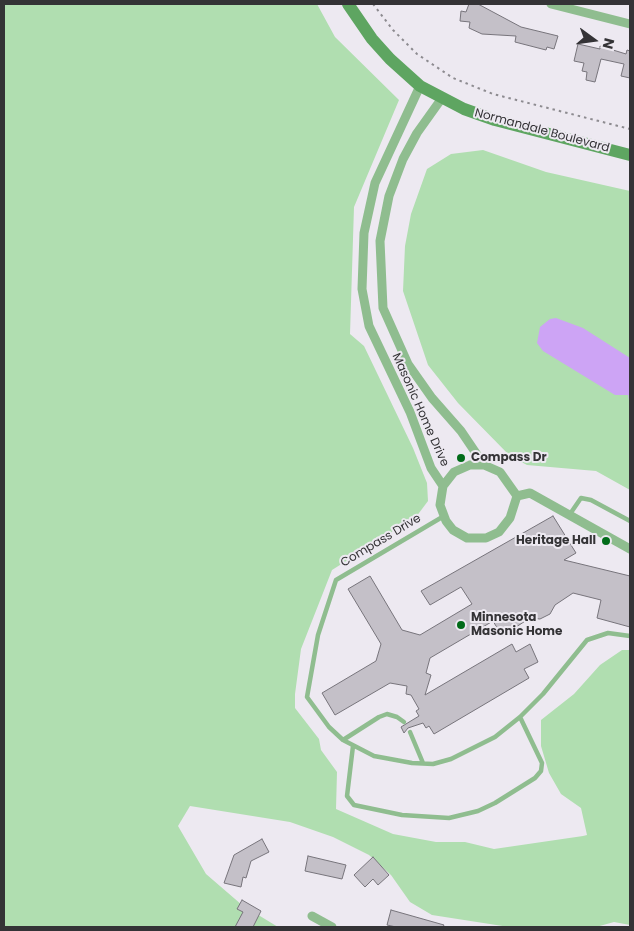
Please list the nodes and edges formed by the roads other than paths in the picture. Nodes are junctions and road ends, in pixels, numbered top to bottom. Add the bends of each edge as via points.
1 (348, 4) edge
2 (551, 4) edge
3 (630, 24) edge
4 (420, 86) junction
5 (442, 98) junction
6 (630, 154) edge
7 (484, 465) junction
8 (443, 486) junction
9 (517, 496) junction
10 (570, 514) junction
11 (444, 516) junction
12 (630, 521) edge
13 (630, 549) edge
14 (630, 636) edge
15 (520, 717) junction
16 (404, 722) dead end
17 (410, 732) dead end
18 (343, 740) junction
19 (353, 746) junction
20 (422, 763) junction
21 (312, 916) dead end
22 (332, 927) edge

1 - 4 street, Normandale Boulevard via 390,59
2 - 3 street
4 - 5 street, Normandale Boulevard
4 - 8 street, Masonic Home Drive via 375,184 364,232 362,288 370,326 410,412 431,468
5 - 6 street, Normandale Boulevard via 495,120
5 - 7 street, Masonic Home Drive via 413,139 389,196 380,241 383,308 408,364
7 - 8 street via 470,465 454,472
7 - 9 street via 500,472
8 - 11 street via 440,505
9 - 10 street via 530,493
9 - 11 street via 510,518 499,532 486,538 467,538 453,530
10 - 12 lane via 581,498
10 - 13 street
11 - 18 lane, Compass Drive via 336,580 318,635 307,697
14 - 15 lane, Compass Drive via 608,632 587,640
15 - 19 lane via 542,763 541,771 495,803 449,818 402,815 354,804 348,796
15 - 20 lane, Compass Drive via 495,737 451,759
16 - 18 lane via 387,714
17 - 20 lane
18 - 19 lane, Compass Drive
19 - 20 lane, Compass Drive via 374,756
21 - 22 street

